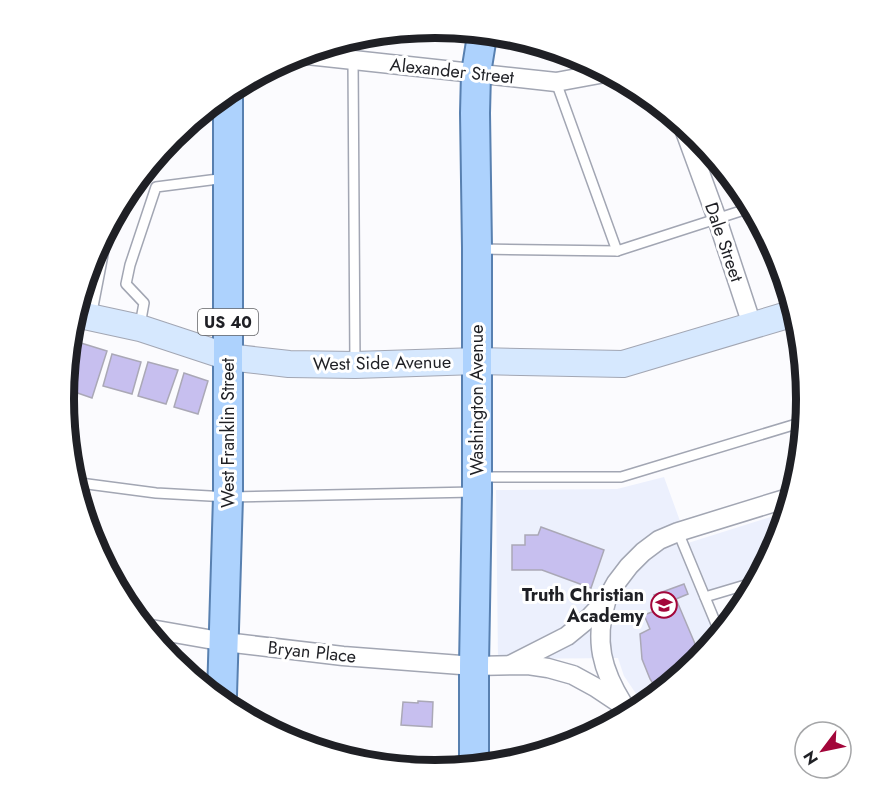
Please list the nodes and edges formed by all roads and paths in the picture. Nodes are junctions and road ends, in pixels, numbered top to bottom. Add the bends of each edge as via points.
1 (481, 41) edge
2 (321, 56) edge
3 (353, 60) junction
4 (476, 73) junction
5 (595, 75) edge
6 (556, 82) junction
7 (228, 103) edge
8 (688, 140) edge
9 (228, 178) junction
10 (744, 210) edge
11 (717, 219) junction
12 (477, 249) junction
13 (617, 251) junction
14 (97, 274) edge
15 (787, 315) edge
16 (86, 316) edge
17 (752, 325) junction
18 (140, 328) junction
19 (228, 357) junction
20 (477, 362) junction
21 (355, 365) junction
22 (796, 424) edge
23 (84, 484) edge
24 (477, 485) junction
25 (228, 497) junction
26 (783, 500) edge
27 (678, 532) junction
28 (746, 585) edge
29 (705, 597) junction
30 (606, 599) junction
31 (717, 625) edge
32 (577, 627) junction
33 (158, 630) edge
34 (225, 642) junction
35 (602, 656) junction
36 (474, 666) junction
37 (508, 666) junction
38 (222, 691) edge
39 (625, 706) edge
40 (624, 707) edge
41 (474, 758) edge

1 - 4 main road, Washington Avenue
2 - 3 street, Alexander Street
3 - 4 street, Alexander Street
3 - 21 lane
4 - 6 street, Alexander Street
4 - 12 main road, Washington Avenue
5 - 6 street, Alexander Street
6 - 13 lane
7 - 9 main road, West Franklin Street / US 40
8 - 11 street, Dale Street
9 - 18 lane via 156,188 126,284 144,303
9 - 19 main road, West Franklin Street / US 40
10 - 11 lane
11 - 13 lane
11 - 17 street, Dale Street
12 - 13 lane
12 - 20 main road, Washington Avenue
14 - 16 lane
15 - 17 street, West Side Avenue
16 - 18 street, West Side Avenue
17 - 20 street, West Side Avenue via 622,364
18 - 19 street, West Side Avenue
19 - 21 street, West Side Avenue via 289,364
19 - 25 main road, West Franklin Street / US 40
20 - 21 street, West Side Avenue
20 - 24 main road, Washington Avenue
22 - 24 lane via 621,477
23 - 25 lane
24 - 25 lane
24 - 36 main road, Washington Avenue
25 - 34 main road, West Franklin Street / US 40
26 - 27 street
27 - 29 lane
27 - 30 street via 643,552
28 - 29 lane
29 - 31 lane
30 - 32 street
30 - 35 street via 601,620
32 - 35 street
32 - 37 street
33 - 34 street, Bryan Place
34 - 36 street, Bryan Place
34 - 38 main road, West Franklin Street / US 40
35 - 39 street via 607,674
36 - 37 street, Bryan Place
36 - 41 main road, Washington Avenue
37 - 40 street, Bryan Place via 528,665 573,675

